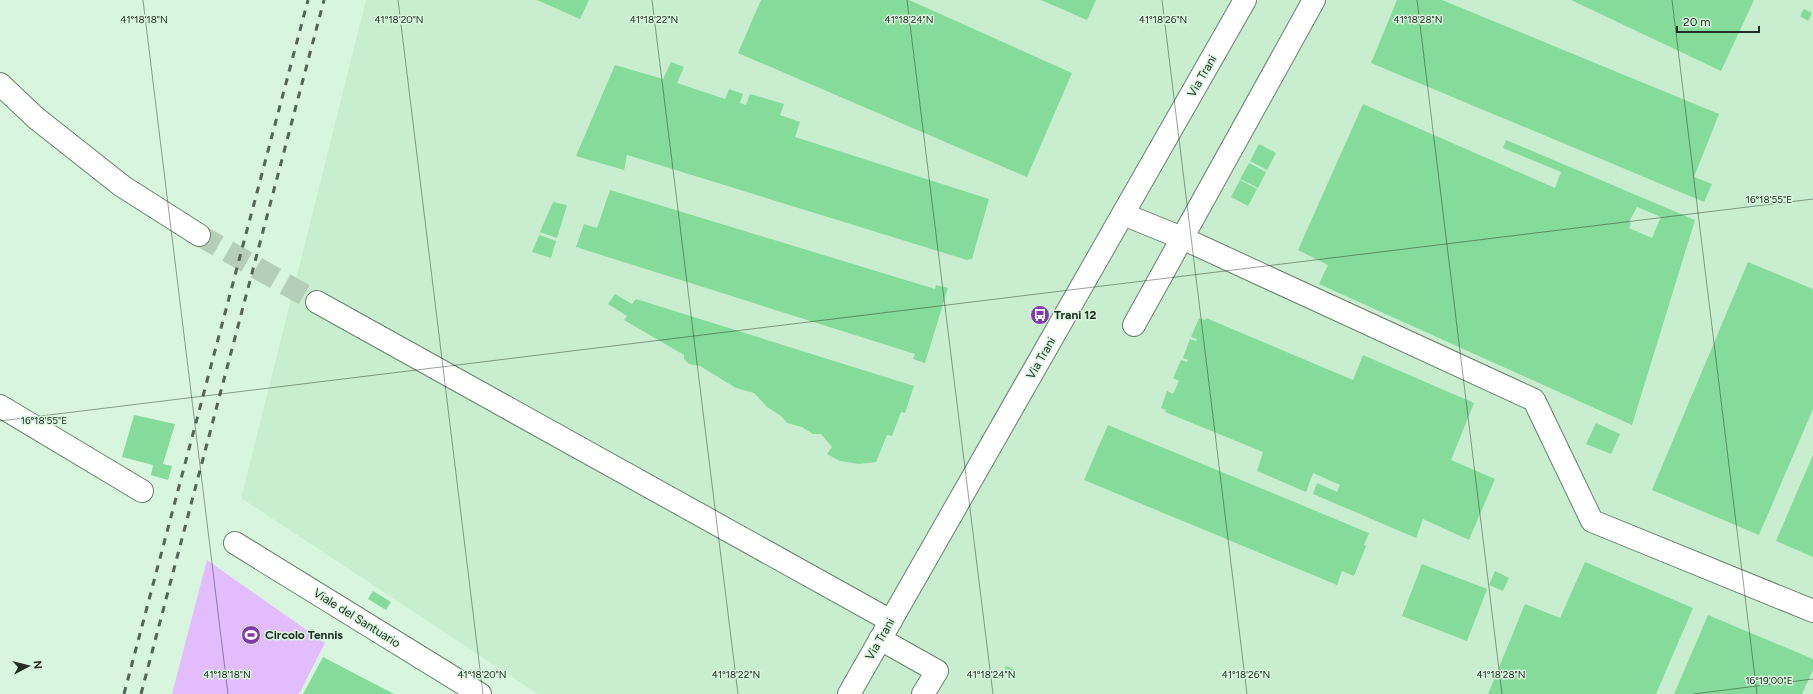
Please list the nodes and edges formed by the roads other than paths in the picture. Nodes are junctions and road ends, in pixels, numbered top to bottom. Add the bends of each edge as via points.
1 (1245, 0) edge
2 (1314, 0) edge
3 (0, 84) edge
4 (1123, 214) junction
5 (199, 235) tunnel mouth
6 (1182, 238) junction
7 (317, 302) tunnel mouth
8 (1134, 325) dead end
9 (0, 406) edge
10 (142, 491) dead end
11 (235, 543) dead end
12 (1813, 611) edge
13 (885, 630) junction
14 (480, 694) edge
15 (849, 694) edge
16 (923, 694) edge

1 - 4 street, Via Trani
2 - 6 street
3 - 5 street via 36,118 122,186
4 - 6 street
4 - 13 street, Via Trani
6 - 8 street
6 - 12 street via 1534,400 1592,521
7 - 13 street
9 - 10 street
11 - 14 street, Viale del Santuario
13 - 15 street, Via Trani
13 - 16 street via 937,671

